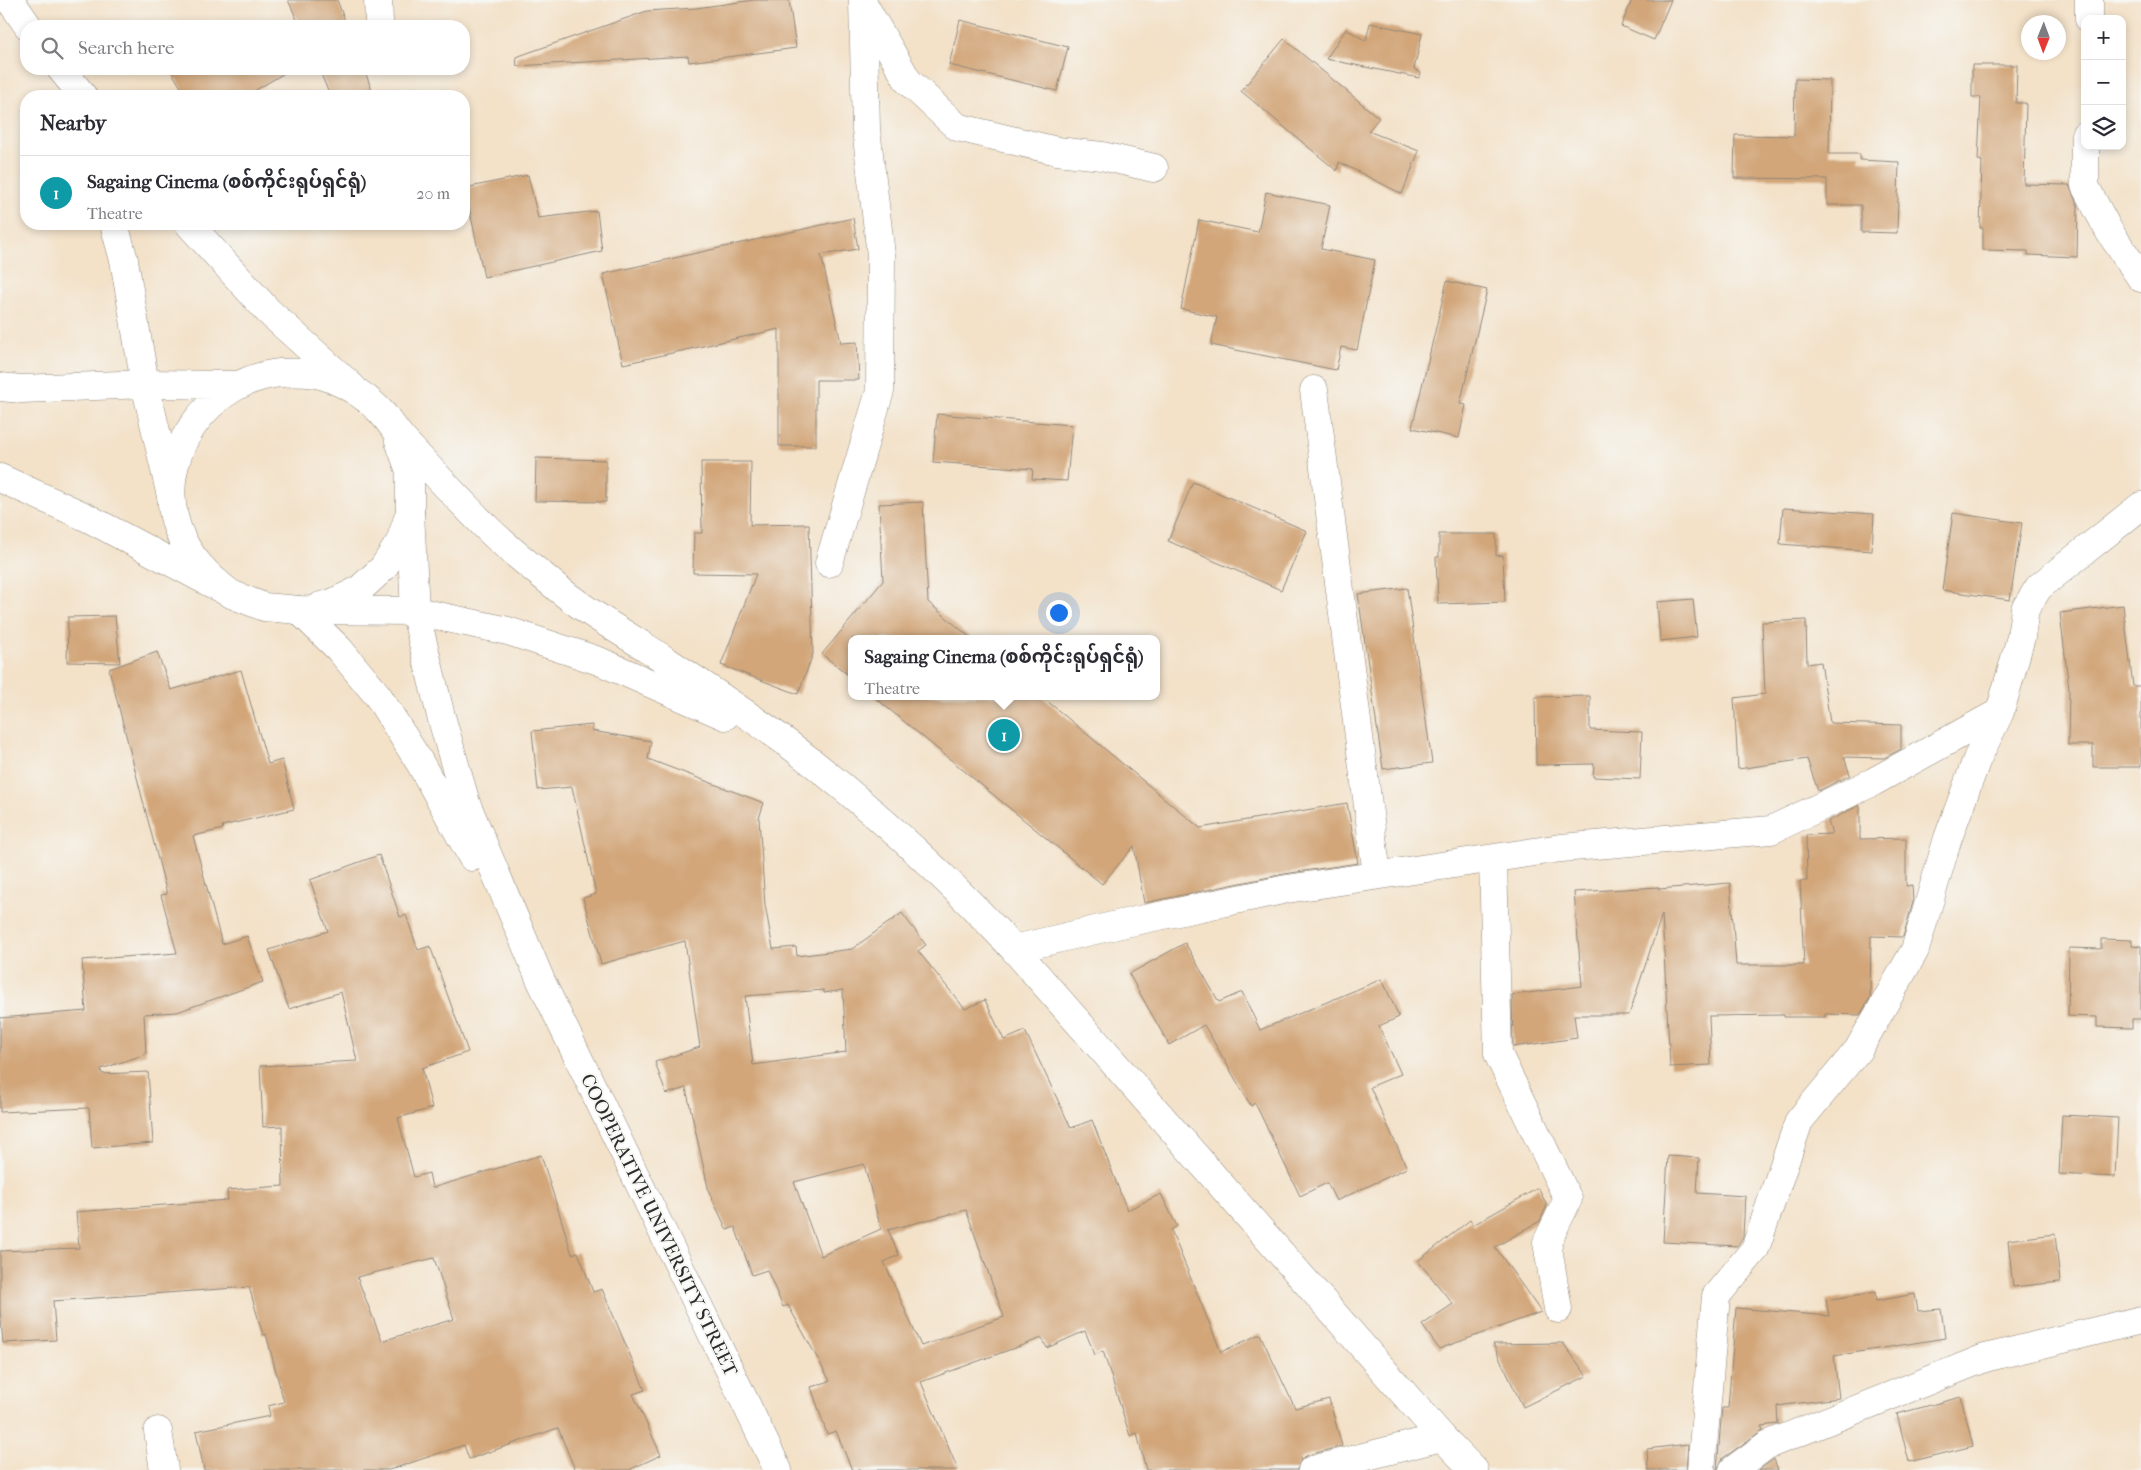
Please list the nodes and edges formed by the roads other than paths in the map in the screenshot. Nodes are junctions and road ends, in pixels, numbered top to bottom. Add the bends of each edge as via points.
1 (10, 0) edge
2 (2089, 0) edge
3 (863, 2) edge
4 (2089, 15) edge
5 (24, 20) edge
6 (50, 75) edge
7 (66, 75) edge
8 (56, 90) edge
9 (78, 90) edge
10 (2085, 150) edge
11 (1154, 168) dead end
12 (116, 230) edge
13 (194, 230) edge
14 (2141, 278) edge
15 (145, 384) junction
16 (236, 385) junction
17 (0, 387) edge
18 (355, 390) junction
19 (1314, 390) dead end
20 (396, 432) junction
21 (0, 478) edge
22 (171, 498) junction
23 (2141, 506) edge
24 (410, 512) junction
25 (828, 562) dead end
26 (231, 594) junction
27 (299, 610) junction
28 (416, 611) junction
29 (2000, 712) junction
30 (786, 742) junction
31 (1493, 859) junction
32 (1377, 876) junction
33 (1014, 949) junction
34 (540, 981) junction
35 (1558, 1309) dead end
36 (2141, 1320) edge
37 (158, 1431) dead end
38 (1442, 1437) junction
39 (164, 1470) edge
40 (778, 1470) edge
41 (1312, 1470) edge
42 (1474, 1470) edge
43 (1701, 1470) edge
44 (1733, 1470) edge

1 - 5 main road
2 - 4 main road
3 - 11 main road via 908,81 957,127 1057,151 1102,156
3 - 25 main road via 866,129 881,256 880,391
6 - 8 main road
7 - 9 main road
10 - 14 main road via 2085,186
12 - 15 main road via 124,260
13 - 18 main road via 268,311
15 - 16 main road
15 - 17 main road
15 - 22 main road
16 - 18 main road via 265,374 296,372 326,377
16 - 22 main road via 208,405 187,432 174,464
18 - 20 main road via 378,408
19 - 32 main road
20 - 24 main road via 410,471
20 - 30 main road via 490,531 572,600
21 - 26 main road via 88,518
22 - 26 main road via 177,526 189,553 208,576
23 - 29 main road via 2039,587 2025,610 2021,637
24 - 27 main road via 400,542 383,568 359,590 330,604
24 - 28 main road, COOPERATIVE UNIVERSITY STREET
26 - 27 main road via 264,608
27 - 28 main road
27 - 34 main road, COOPERATIVE UNIVERSITY STREET via 339,649 378,696 420,763
28 - 30 main road via 508,631 599,661
28 - 34 main road, COOPERATIVE UNIVERSITY STREET via 466,804
29 - 31 main road via 1873,782 1771,830 1561,848
29 - 43 main road via 1977,759 1952,829 1915,950 1858,1050 1799,1121 1755,1250 1716,1296
30 - 33 main road via 918,851
31 - 32 main road
31 - 35 main road via 1498,1054 1568,1199 1547,1242
32 - 33 main road via 1287,889
33 - 38 main road
34 - 40 main road, COOPERATIVE UNIVERSITY STREET
36 - 44 main road via 1985,1358 1767,1445
37 - 39 main road
38 - 41 main road
38 - 42 main road

